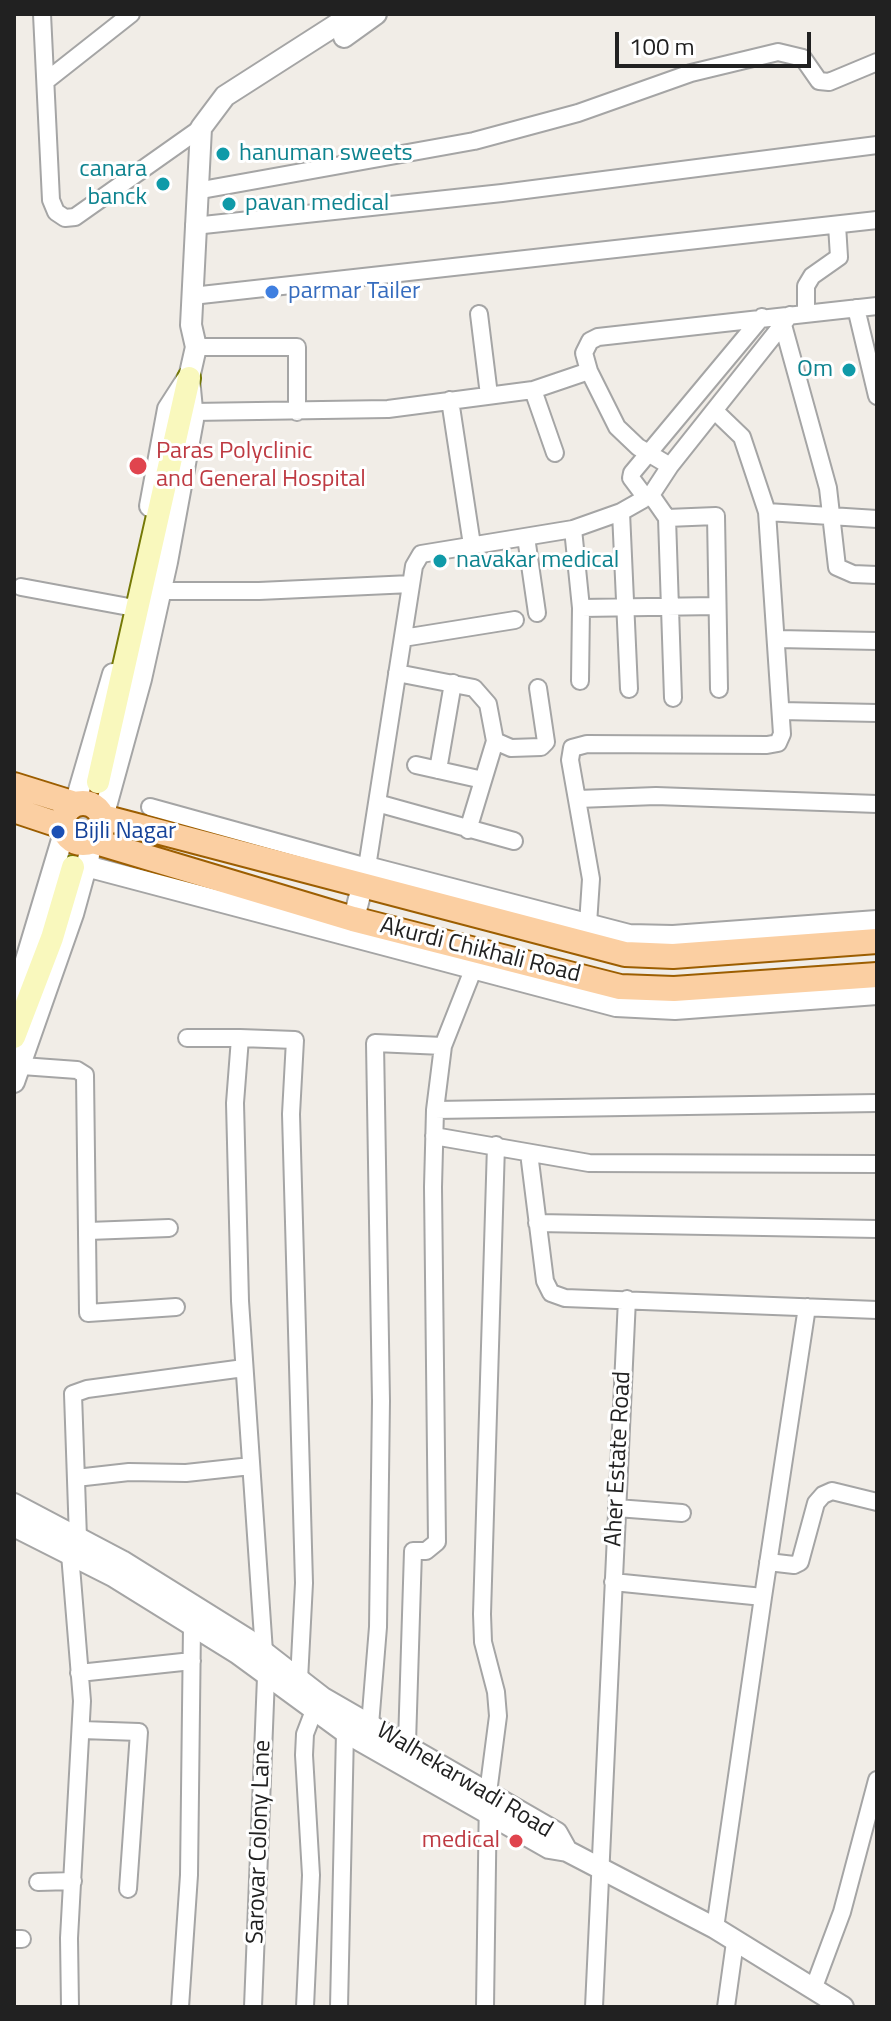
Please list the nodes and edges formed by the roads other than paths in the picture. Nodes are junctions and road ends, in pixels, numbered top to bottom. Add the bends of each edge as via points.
1 (42, 14) edge
2 (131, 14) edge
3 (353, 14) edge
4 (376, 14) edge
5 (877, 62) edge
6 (46, 81) junction
7 (207, 120) junction
8 (877, 145) edge
9 (196, 191) junction
10 (877, 220) edge
11 (837, 225) junction
12 (194, 226) junction
13 (192, 296) junction
14 (877, 306) edge
15 (856, 308) junction
16 (479, 314) dead end
17 (762, 317) junction
18 (793, 318) junction
19 (196, 347) junction
20 (589, 371) junction
21 (189, 378) junction
22 (533, 390) junction
23 (489, 395) junction
24 (877, 396) edge
25 (450, 400) junction
26 (192, 412) junction
27 (297, 412) junction
28 (716, 412) junction
29 (555, 453) dead end
30 (651, 453) junction
31 (670, 466) junction
32 (648, 496) junction
33 (621, 512) junction
34 (767, 512) junction
35 (832, 515) junction
36 (667, 518) junction
37 (877, 519) edge
38 (573, 529) junction
39 (526, 537) junction
40 (472, 545) junction
41 (877, 575) edge
42 (411, 584) junction
43 (21, 587) dead end
44 (161, 591) junction
45 (717, 606) junction
46 (129, 607) junction
47 (627, 607) junction
48 (668, 607) junction
49 (581, 608) junction
50 (537, 613) dead end
51 (515, 620) dead end
52 (403, 638) junction
53 (778, 639) junction
54 (877, 641) edge
55 (397, 673) junction
56 (580, 681) dead end
57 (453, 683) junction
58 (538, 688) dead end
59 (629, 689) dead end
60 (719, 689) dead end
61 (673, 698) dead end
62 (781, 711) junction
63 (877, 713) edge
64 (495, 741) junction
65 (416, 765) dead end
66 (438, 770) junction
67 (483, 780) junction
68 (98, 782) tunnel mouth
69 (14, 785) edge
70 (578, 799) junction
71 (377, 803) junction
72 (75, 804) junction
73 (877, 804) edge
74 (150, 807) dead end
75 (31, 808) edge
76 (103, 817) junction
77 (63, 830) junction
78 (468, 830) junction
79 (93, 841) junction
80 (514, 841) dead end
81 (79, 867) junction
82 (364, 877) junction
83 (877, 921) edge
84 (588, 924) junction
85 (351, 929) junction
86 (877, 941) edge
87 (473, 970) junction
88 (877, 975) edge
89 (15, 991) edge
90 (877, 994) edge
91 (14, 1037) edge
92 (187, 1038) dead end
93 (240, 1038) junction
94 (443, 1046) junction
95 (18, 1074) edge
96 (877, 1103) edge
97 (435, 1110) junction
98 (434, 1136) junction
99 (496, 1145) junction
100 (529, 1153) junction
101 (877, 1164) edge
102 (537, 1223) junction
103 (169, 1228) dead end
104 (877, 1229) edge
105 (88, 1231) junction
106 (627, 1299) junction
107 (176, 1307) dead end
108 (807, 1307) junction
109 (877, 1310) edge
110 (244, 1368) junction
111 (251, 1466) junction
112 (76, 1478) junction
113 (877, 1502) edge
114 (14, 1504) edge
115 (617, 1508) junction
116 (682, 1513) dead end
117 (14, 1526) edge
118 (83, 1551) junction
119 (768, 1562) junction
120 (613, 1582) junction
121 (763, 1597) junction
122 (192, 1626) junction
123 (264, 1652) junction
124 (192, 1661) junction
125 (79, 1673) junction
126 (266, 1677) junction
127 (294, 1687) junction
128 (313, 1713) junction
129 (370, 1725) junction
130 (82, 1730) junction
131 (345, 1732) junction
132 (407, 1743) junction
133 (877, 1780) edge
134 (488, 1793) junction
135 (490, 1814) junction
136 (567, 1851) junction
137 (602, 1869) junction
138 (73, 1881) junction
139 (38, 1882) dead end
140 (128, 1889) dead end
141 (715, 1928) junction
142 (735, 1942) junction
143 (814, 1987) junction
144 (70, 2007) edge
145 (180, 2007) edge
146 (253, 2007) edge
147 (305, 2007) edge
148 (339, 2007) edge
149 (485, 2007) edge
150 (594, 2007) edge
151 (726, 2007) edge
152 (843, 2007) edge

1 - 6 street
2 - 6 street
3 - 7 street via 225,96
4 - 7 street
5 - 9 street via 829,82 819,81 803,58 778,52 691,73 578,113 485,138
6 - 7 street via 51,200 65,218 75,217
7 - 9 street
8 - 12 street
9 - 12 street
10 - 11 street
11 - 13 street
11 - 18 street via 839,257 812,276
12 - 13 street
13 - 19 street
14 - 15 street
15 - 18 street
15 - 24 street
16 - 23 street
17 - 18 street
17 - 20 street via 598,337 586,346
17 - 30 street
18 - 28 street
18 - 35 street
19 - 21 street
19 - 27 street via 297,347
20 - 22 street
20 - 30 street via 617,427
21 - 26 street
21 - 46 street via 168,409
21 - 68 main road
22 - 23 street
22 - 29 street
23 - 25 street
25 - 27 street via 388,409
25 - 40 street
26 - 27 street
26 - 44 street
28 - 31 street
28 - 34 street via 742,437
30 - 31 street
30 - 32 street via 630,477
31 - 32 street
32 - 33 street
32 - 36 street
33 - 38 street
33 - 47 street
34 - 35 street
34 - 53 street
35 - 37 street
35 - 41 street via 837,567
36 - 45 street via 716,516
36 - 48 street
38 - 39 street
38 - 49 street
39 - 40 street
39 - 50 street
40 - 42 street via 421,554
42 - 44 street
42 - 52 street
43 - 46 street
44 - 76 street
45 - 48 street
45 - 60 street
46 - 72 street
47 - 48 street
47 - 49 street
47 - 59 street
48 - 61 street
49 - 56 street
51 - 52 street
52 - 55 street
53 - 54 street
53 - 62 street
55 - 57 street
55 - 71 street
57 - 64 street via 483,695
57 - 66 street
58 - 64 street via 546,742 541,747 511,748
62 - 63 street
62 - 70 street via 782,734 778,743 767,745 577,745 570,754
64 - 67 street
65 - 66 street
66 - 67 street
67 - 78 street
69 - 75 main road
70 - 73 street via 656,796
70 - 84 street via 591,879
71 - 78 street
71 - 82 street
72 - 75 main road
72 - 76 main road via 89,803
72 - 77 main road via 65,813
74 - 82 street
75 - 77 main road
76 - 79 main road via 102,831
76 - 82 main road, Akurdi Chikhali Road
77 - 79 main road via 74,842
77 - 89 street
78 - 80 street
79 - 81 street
79 - 85 main road, Akurdi Chikhali Road
81 - 85 street
81 - 91 main road
81 - 95 street via 73,914
82 - 84 street
82 - 85 street
82 - 86 main road, Akurdi Chikhali Road via 625,954 673,956
83 - 84 street via 654,937
85 - 87 street
85 - 88 main road, Akurdi Chikhali Road via 620,987 674,989
87 - 90 street via 616,1006 652,1009
87 - 94 street
92 - 93 street
93 - 110 street via 235,1103
93 - 127 street via 295,1040 291,1114 304,1583
94 - 97 street
94 - 129 street via 375,1043 381,1401 378,1627
95 - 105 street via 77,1070 85,1075
96 - 97 street
97 - 98 street
98 - 99 street
98 - 132 street via 437,1542 426,1551 413,1551
99 - 100 street
99 - 134 street via 482,1614 498,1716
100 - 101 street via 589,1163
100 - 102 street
102 - 104 street
102 - 106 street via 551,1293
103 - 105 street
105 - 107 street via 88,1313
106 - 108 street
106 - 115 street, Aher Estate Road
108 - 109 street
108 - 119 street
110 - 111 street
110 - 112 street via 78,1390 71,1401
111 - 112 street
111 - 123 street
112 - 118 street
113 - 119 street via 832,1491 823,1495 816,1503 800,1562
114 - 118 street, Walhekarwadi Road
115 - 116 street
115 - 120 street, Aher Estate Road
117 - 118 street, Walhekarwadi Road
118 - 122 street, Walhekarwadi Road
118 - 123 street, Walhekarwadi Road
118 - 125 street
119 - 121 street
120 - 121 street
120 - 137 street, Aher Estate Road
121 - 141 street
122 - 124 street
122 - 126 street, Walhekarwadi Road
123 - 127 street, Walhekarwadi Road
124 - 125 street
124 - 145 street via 189,1875
125 - 130 street
126 - 127 street, Walhekarwadi Road
126 - 146 street, Sarovar Colony Lane
127 - 128 street, Walhekarwadi Road
127 - 129 street, Walhekarwadi Road
128 - 131 street, Walhekarwadi Road
128 - 147 street via 304,1755 311,1875
129 - 132 street, Walhekarwadi Road
130 - 138 street
130 - 140 street via 139,1732
131 - 135 street, Walhekarwadi Road
131 - 148 street
132 - 134 street, Walhekarwadi Road
133 - 143 street via 842,1912
134 - 135 street
134 - 136 street, Walhekarwadi Road via 557,1833
135 - 136 street, Walhekarwadi Road via 549,1848
135 - 149 street
136 - 137 street
137 - 141 street
137 - 150 street, Aher Estate Road
138 - 139 street
138 - 144 street
141 - 142 street
142 - 143 street
142 - 151 street
143 - 152 street

